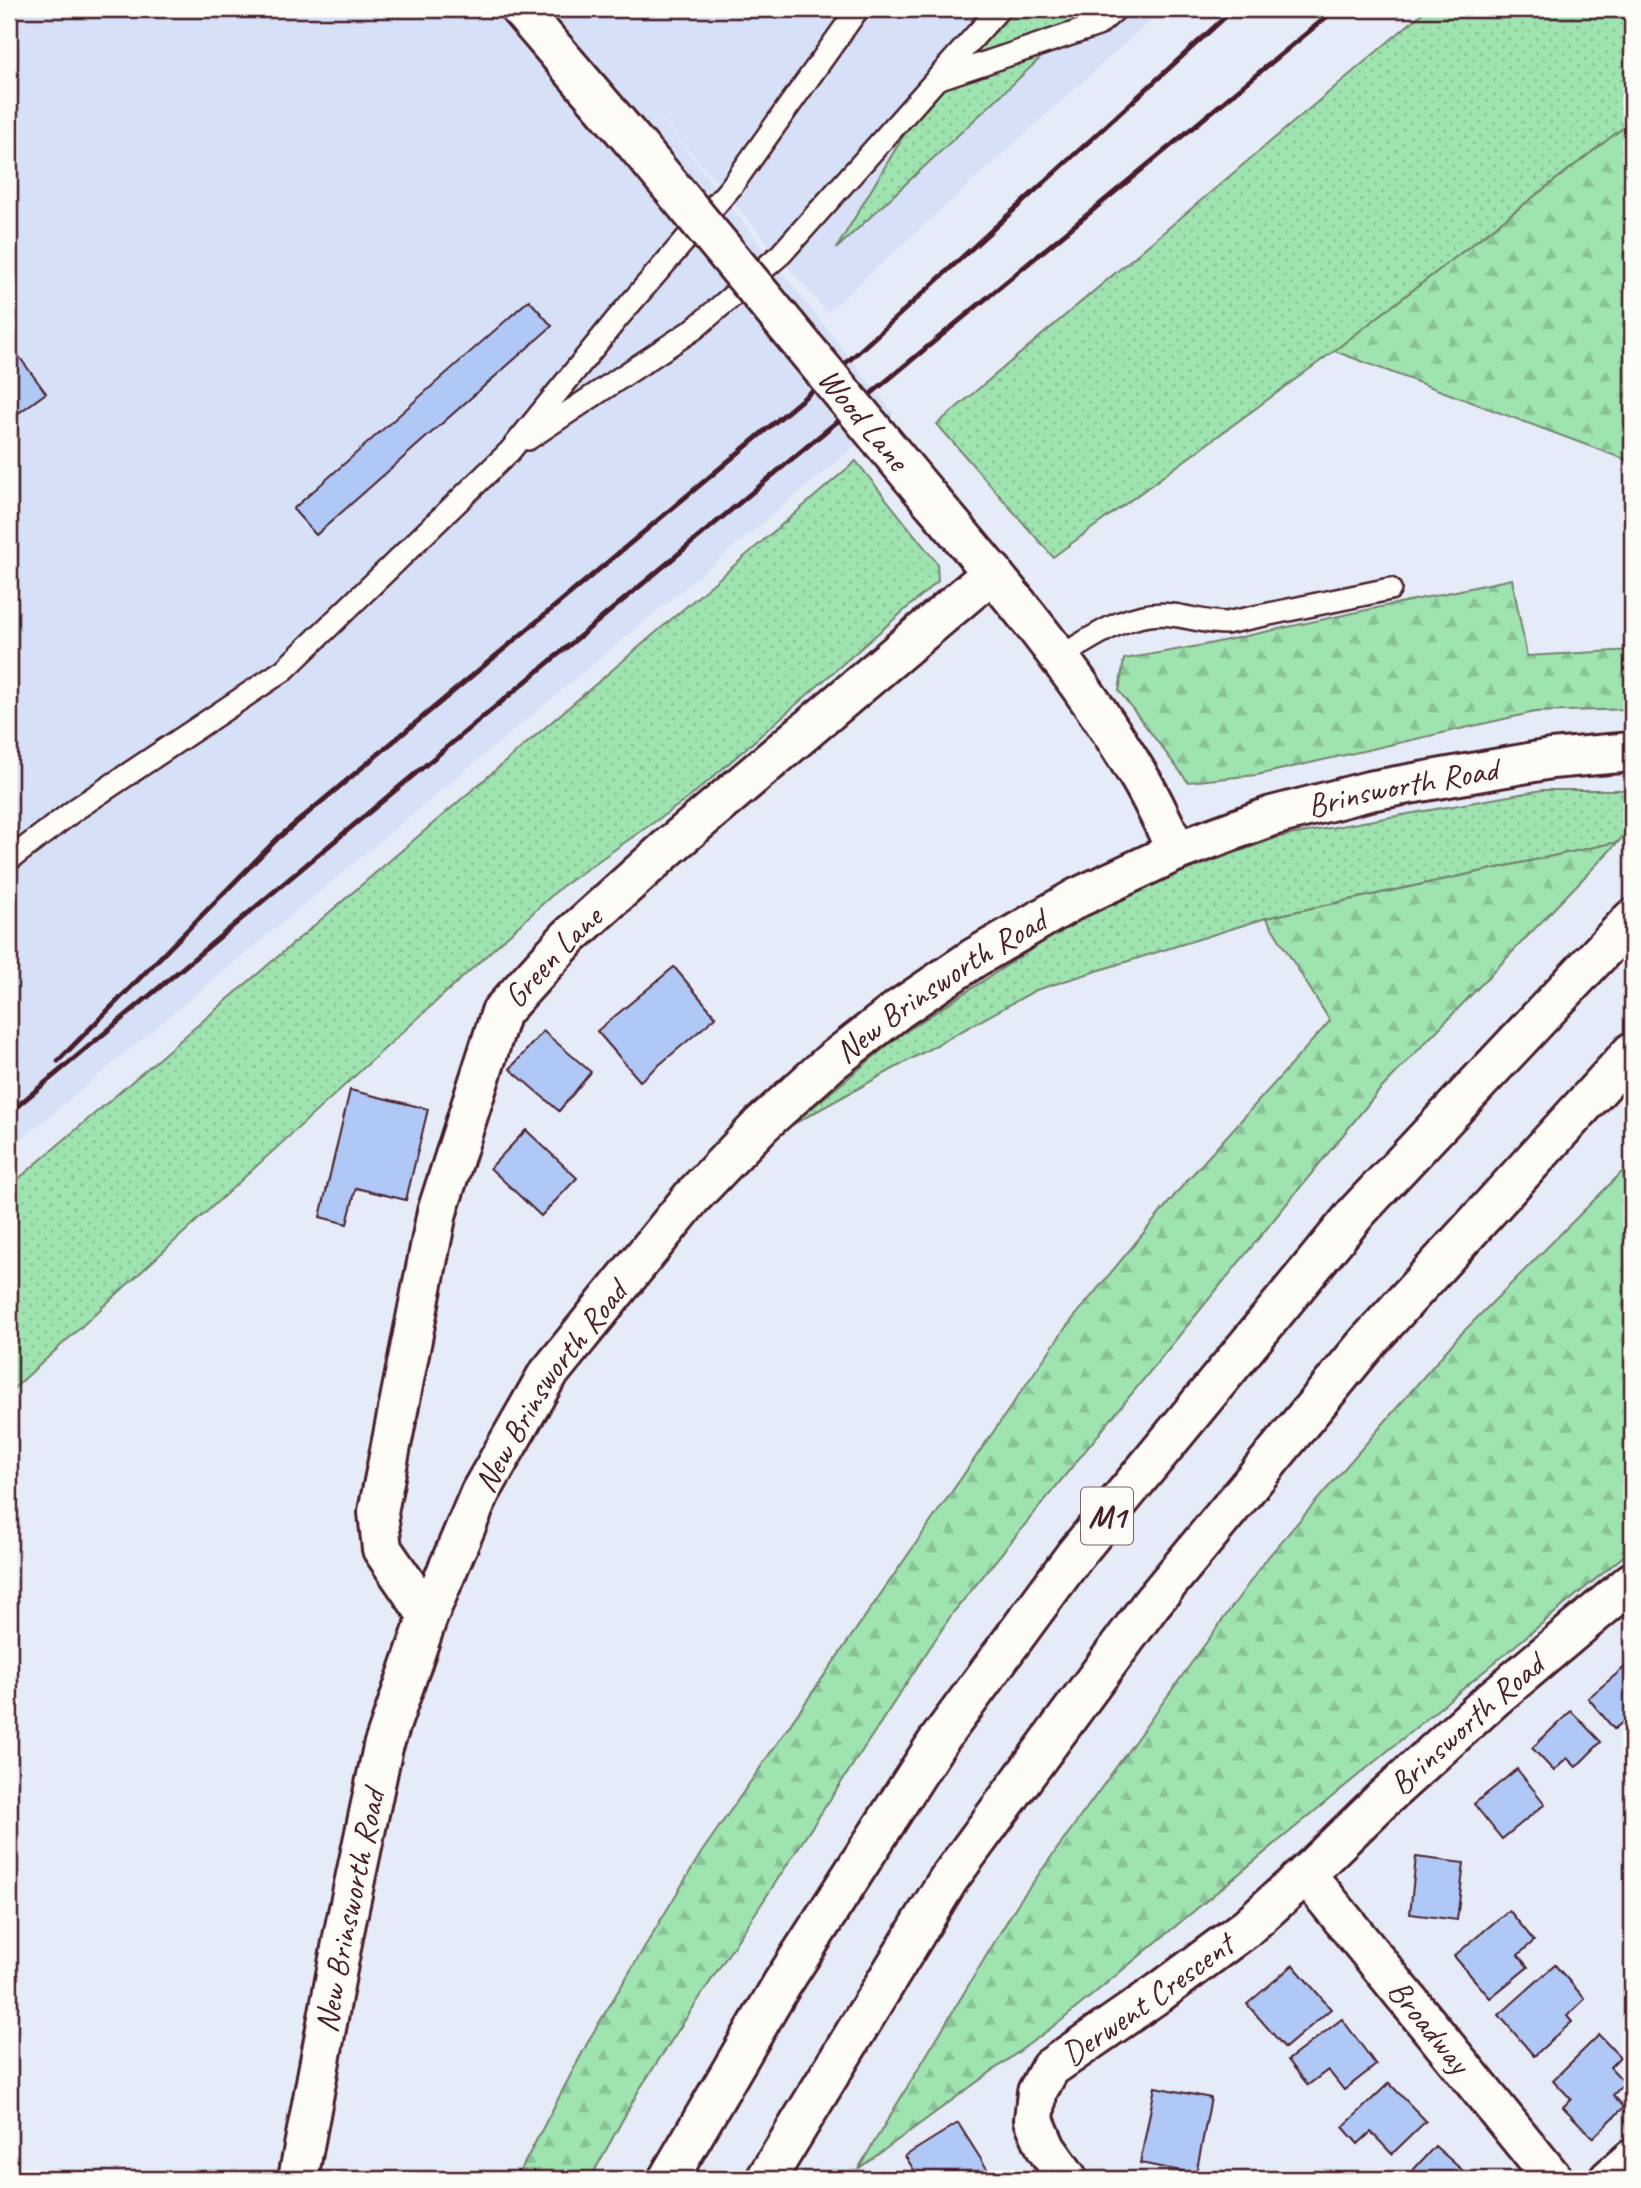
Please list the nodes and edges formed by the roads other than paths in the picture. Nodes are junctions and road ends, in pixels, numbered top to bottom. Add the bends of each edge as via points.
1 (520, 9) edge
2 (858, 9) edge
3 (999, 9) edge
4 (1116, 9) edge
5 (937, 79) junction
6 (510, 451) junction
7 (993, 572) junction
8 (1390, 589) dead end
9 (1060, 657) junction
10 (1632, 752) edge
11 (1177, 851) junction
12 (9, 860) edge
13 (1632, 919) edge
14 (1632, 1052) edge
15 (1632, 1582) edge
16 (428, 1616) junction
17 (1306, 1874) junction
18 (1632, 2159) edge
19 (298, 2179) edge
20 (668, 2179) edge
21 (766, 2179) edge
22 (1068, 2179) edge
23 (1553, 2179) edge
24 (1609, 2179) edge

1 - 7 main road, Wood Lane, bridge
2 - 6 lane via 731,187
3 - 5 lane
4 - 5 lane via 1098,25
5 - 6 lane via 781,254 694,329
6 - 12 lane via 284,670 76,809
7 - 9 main road, Wood Lane
7 - 16 main road, Green Lane via 589,918 500,1012 437,1212 378,1512 382,1549
8 - 9 lane via 1226,623 1170,614 1137,617 1100,632
9 - 11 main road, Wood Lane via 1139,776
10 - 11 main road, Brinsworth Road via 1551,759 1369,791 1272,816
11 - 16 main road, New Brinsworth Road via 1077,898 974,958 831,1062 753,1133 692,1197 545,1377 480,1493
13 - 20 main road, M1 via 1358,1210 1075,1555 936,1744 782,1984
14 - 21 main road via 1366,1344 1151,1604 948,1880
15 - 17 main road, Brinsworth Road via 1494,1698
16 - 19 main road, New Brinsworth Road via 383,1747
17 - 22 main road, Derwent Crescent via 1246,1928 1050,2068 1037,2092 1034,2120 1046,2148
17 - 23 main road, Broadway
18 - 24 main road

